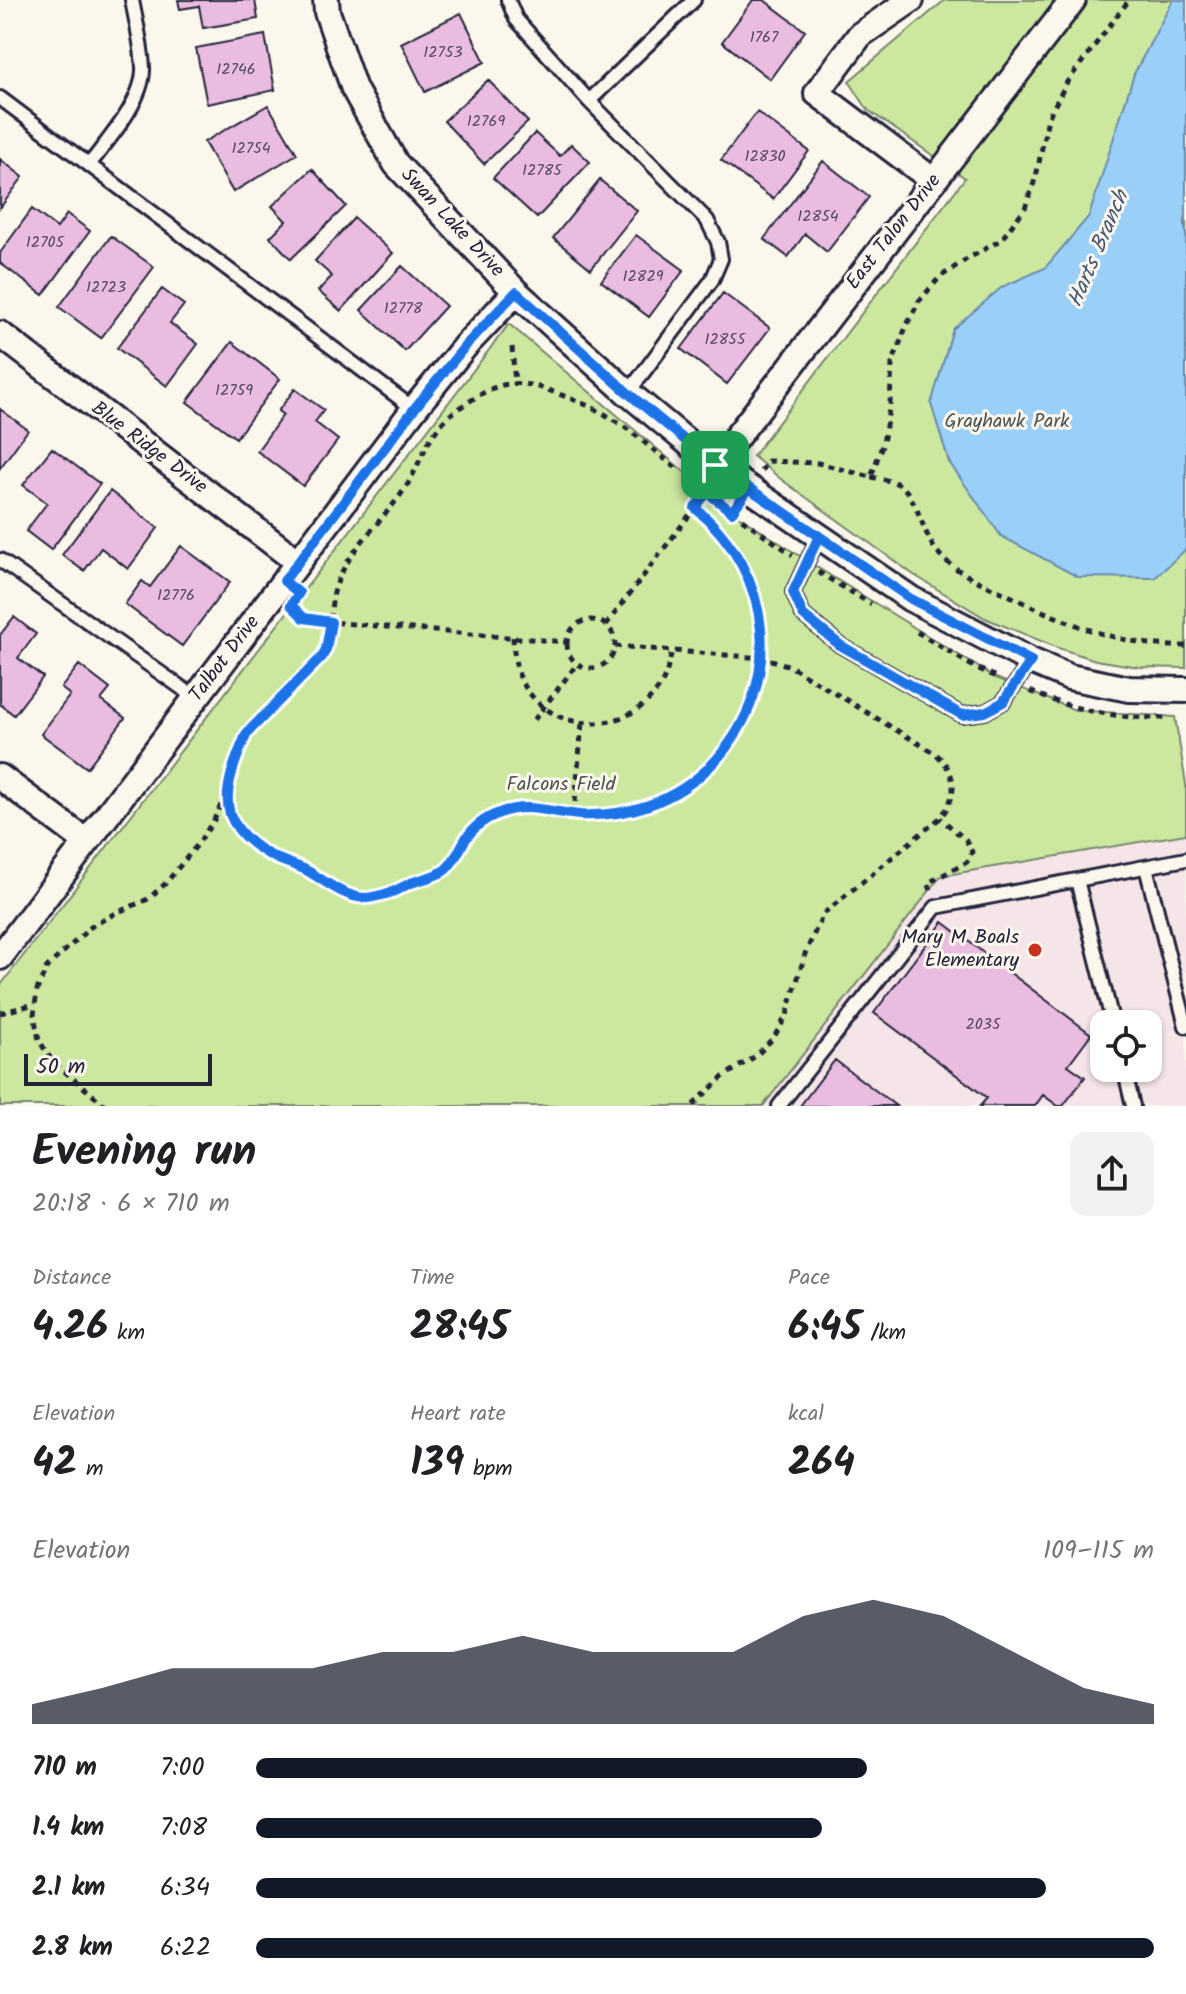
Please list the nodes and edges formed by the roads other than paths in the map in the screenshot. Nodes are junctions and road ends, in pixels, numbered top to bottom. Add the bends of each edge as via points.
1 (132, 0) edge
2 (326, 0) edge
3 (508, 0) edge
4 (694, 0) edge
5 (911, 0) edge
6 (1073, 0) edge
7 (0, 98) edge
8 (589, 101) junction
9 (89, 165) junction
10 (934, 181) junction
11 (516, 292) junction
12 (0, 334) edge
13 (628, 393) junction
14 (414, 409) junction
15 (715, 465) junction
16 (819, 536) junction
17 (0, 560) edge
18 (291, 572) junction
19 (1031, 661) junction
20 (1186, 690) edge
21 (196, 698) junction
22 (0, 777) edge
23 (87, 842) junction
24 (1186, 859) edge
25 (1146, 867) junction
26 (1077, 880) junction
27 (0, 957) edge
28 (1110, 1010) edge
29 (1186, 1026) edge
30 (1127, 1082) edge
31 (779, 1106) edge
32 (1133, 1106) edge

1 - 9 lane via 143,71 136,96
2 - 11 street, Swan Lake Drive via 354,89 396,164
3 - 8 lane via 516,19
4 - 8 lane
5 - 10 street via 860,35 817,93
6 - 10 street, East Talon Drive
7 - 9 lane
8 - 13 lane via 707,220 721,259 712,280
9 - 14 lane
10 - 15 street, East Talon Drive
11 - 13 street, Swan Lake Drive
11 - 14 street, Talbot Drive
12 - 18 street, Blue Ridge Drive
13 - 15 street, Swan Lake Drive
14 - 18 street, Talbot Drive
15 - 16 street, Swan Lake Drive
16 - 19 street, Swan Lake Drive via 911,599
16 - 19 lane via 793,592 803,615 840,645 962,715 985,712 1003,702
17 - 21 lane
18 - 21 street, Talbot Drive
19 - 20 street, Swan Lake Drive via 1069,677 1129,689
21 - 23 street, Talbot Drive
22 - 23 street
23 - 27 street, Talbot Drive
24 - 25 lane
25 - 26 lane
25 - 29 lane
26 - 28 lane
26 - 31 lane via 936,907
30 - 32 lane

